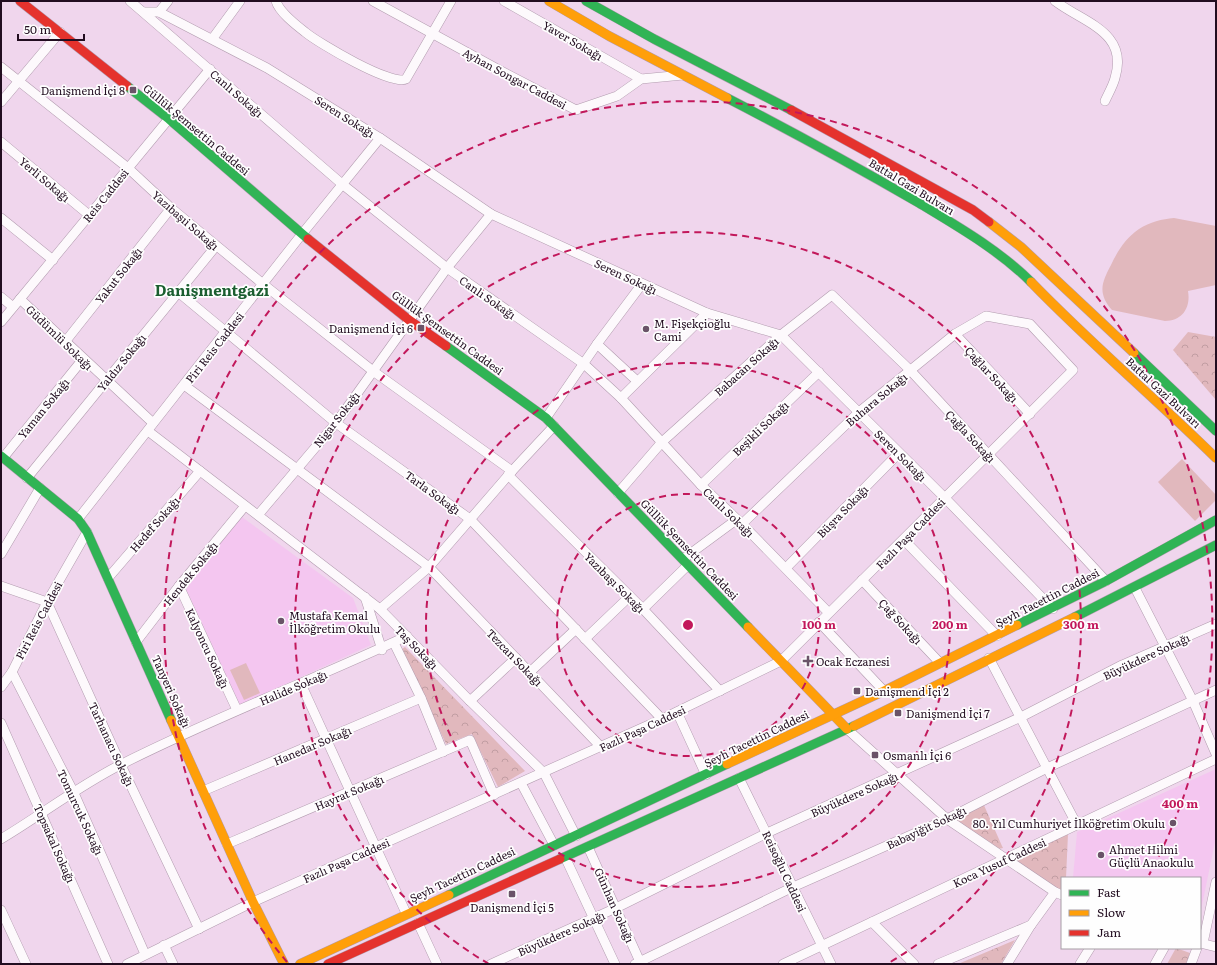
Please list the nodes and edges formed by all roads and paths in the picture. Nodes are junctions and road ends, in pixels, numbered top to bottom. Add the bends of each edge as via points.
1 (20, 1) edge
2 (130, 1) edge
3 (168, 1) edge
4 (240, 1) edge
5 (276, 1) edge
6 (373, 1) edge
7 (452, 1) edge
8 (504, 1) edge
9 (549, 1) edge
10 (586, 1) edge
11 (1055, 1) edge
12 (144, 12) junction
13 (160, 12) junction
14 (60, 32) junction
15 (431, 33) junction
16 (213, 38) junction
17 (1, 67) edge
18 (210, 69) junction
19 (684, 75) junction
20 (641, 79) junction
21 (18, 81) junction
22 (1105, 101) dead end
23 (1, 102) edge
24 (168, 119) junction
25 (380, 138) junction
26 (1, 142) edge
27 (128, 168) junction
28 (342, 184) junction
29 (171, 208) junction
30 (491, 214) junction
31 (89, 215) junction
32 (1, 218) edge
33 (302, 234) junction
34 (216, 246) junction
35 (52, 260) junction
36 (447, 268) junction
37 (263, 284) junction
38 (642, 284) junction
39 (178, 292) junction
40 (832, 295) joint
41 (1, 297) edge
42 (20, 299) junction
43 (13, 307) junction
44 (707, 313) junction
45 (409, 320) junction
46 (1, 322) edge
47 (225, 332) junction
48 (955, 334) junction
49 (781, 335) junction
50 (65, 342) junction
51 (597, 344) junction
52 (84, 359) junction
53 (584, 364) junction
54 (910, 370) junction
55 (1073, 370) joint
56 (373, 371) junction
57 (819, 372) junction
58 (106, 380) junction
59 (637, 381) junction
60 (184, 385) junction
61 (621, 398) junction
62 (859, 412) junction
63 (1030, 414) junction
64 (546, 418) junction
65 (336, 423) junction
66 (554, 426) junction
67 (150, 427) junction
68 (1216, 431) edge
69 (662, 442) junction
70 (899, 453) junction
71 (987, 454) junction
72 (2, 457) edge
73 (1216, 458) edge
74 (296, 469) junction
75 (200, 471) junction
76 (510, 473) junction
77 (27, 478) junction
78 (701, 485) junction
79 (40, 488) junction
80 (618, 493) junction
81 (944, 497) junction
82 (245, 506) junction
83 (1216, 514) edge
84 (258, 515) junction
85 (470, 518) junction
86 (78, 519) junction
87 (739, 522) junction
88 (1213, 522) edge
89 (87, 532) junction
90 (904, 540) junction
91 (1216, 545) edge
92 (1, 554) edge
93 (685, 562) junction
94 (429, 567) junction
95 (786, 568) junction
96 (108, 578) junction
97 (862, 580) junction
98 (1106, 582) junction
99 (1, 586) edge
100 (179, 586) junction
101 (1136, 588) junction
102 (364, 597) junction
103 (629, 597) junction
104 (47, 602) junction
105 (380, 609) junction
106 (643, 609) junction
107 (1053, 609) junction
108 (828, 612) junction
109 (819, 622) junction
110 (1216, 624) edge
111 (576, 629) junction
112 (408, 636) junction
113 (997, 636) junction
114 (585, 639) junction
115 (136, 642) junction
116 (394, 643) junction
117 (1164, 647) junction
118 (382, 650) junction
119 (516, 658) junction
120 (989, 658) junction
121 (781, 661) junction
122 (940, 663) junction
123 (12, 672) junction
124 (530, 672) junction
125 (301, 684) junction
126 (1, 687) edge
127 (1216, 690) edge
128 (720, 691) junction
129 (884, 691) junction
130 (421, 698) junction
131 (1192, 701) junction
132 (470, 702) junction
133 (237, 710) junction
134 (677, 712) junction
135 (832, 714) junction
136 (1021, 717) junction
137 (662, 719) junction
138 (1, 723) edge
139 (846, 729) junction
140 (179, 738) junction
141 (326, 739) junction
142 (601, 747) junction
143 (443, 752) junction
144 (1216, 754) edge
145 (1216, 759) edge
146 (121, 765) junction
147 (1047, 768) junction
148 (544, 773) junction
149 (897, 774) junction
150 (706, 775) junction
151 (739, 778) junction
152 (521, 783) junction
153 (203, 791) junction
154 (350, 792) junction
155 (74, 793) junction
156 (494, 795) junction
157 (42, 814) junction
158 (947, 819) junction
159 (1077, 825) junction
160 (768, 833) junction
161 (576, 836) junction
162 (1, 839) edge
163 (227, 844) junction
164 (554, 845) junction
165 (376, 847) junction
166 (588, 847) junction
167 (566, 857) junction
168 (1005, 859) junction
169 (1216, 882) edge
170 (793, 887) junction
171 (1058, 894) edge
172 (253, 902) junction
173 (616, 908) junction
174 (1, 910) edge
175 (406, 913) junction
176 (594, 918) junction
177 (872, 922) junction
178 (418, 924) junction
179 (1031, 925) junction
180 (199, 929) junction
181 (1201, 941) edge
182 (164, 945) junction
183 (1201, 945) edge
184 (821, 946) junction
185 (1216, 947) edge
186 (1089, 949) edge
187 (1163, 949) edge
188 (1198, 949) edge
189 (145, 954) junction
190 (639, 963) edge
191 (26, 964) edge
192 (108, 964) edge
193 (127, 964) edge
194 (173, 964) edge
195 (284, 964) edge
196 (300, 964) edge
197 (328, 964) edge
198 (437, 964) edge
199 (491, 964) edge
200 (615, 964) edge
201 (782, 964) edge
202 (831, 964) edge
203 (914, 964) edge
204 (938, 964) edge
205 (1007, 964) edge
206 (1080, 964) edge
207 (1155, 964) edge
208 (1191, 964) edge

1 - 14 street, Güllük Şemsettin Caddesi
2 - 12 street, Canlı Sokağı
3 - 13 street
4 - 16 street
5 - 15 street via 305,33 344,57 384,77 400,81 406,79
6 - 15 street, Ayhan Songar Caddesi
7 - 15 street
8 - 20 street, Yaver Sokağı
9 - 19 street, Battal Gazi Bulvarı
10 - 68 street, Battal Gazi Bulvarı via 973,210 1021,247
11 - 22 street via 1100,29 1111,39 1116,50 1117,62 1115,78
12 - 13 street, Seren Sokağı
12 - 18 street, Canlı Sokağı
13 - 16 street, Seren Sokağı
14 - 21 street
14 - 24 street, Güllük Şemsettin Caddesi
15 - 20 street, Ayhan Songar Caddesi via 576,110 617,96
16 - 25 street, Seren Sokağı via 267,68
17 - 21 street, Yazıbaşıi Sokağı
18 - 24 street, Reis Caddesi
18 - 28 street, Canlı Sokağı
19 - 20 street, Ayhan Songar Caddesi
19 - 73 street, Battal Gazi Bulvarı via 841,158 985,245 1024,275 1077,329 1159,402
21 - 23 street
21 - 27 street, Yazıbaşıi Sokağı
24 - 27 street, Reis Caddesi
24 - 33 street, Güllük Şemsettin Caddesi
25 - 28 street, Piri Reis Caddesi
25 - 30 street, Seren Sokağı
26 - 31 street, Yerli Sokağı
27 - 29 street, Yazıbaşıi Sokağı
27 - 31 street, Reis Caddesi
28 - 33 street, Piri Reis Caddesi
28 - 36 street, Canlı Sokağı
29 - 34 street, Yazıbaşıi Sokağı
29 - 50 street, Yakut Sokağı
30 - 36 street, Nigar Sokağı
30 - 38 street, Seren Sokağı
31 - 35 street, Reis Caddesi
32 - 35 street
33 - 37 street, Piri Reis Caddesi
33 - 45 street, Güllük Şemsettin Caddesi
34 - 37 street, Yazıbaşıi Sokağı
34 - 39 street, Yaldız Sokağı
35 - 42 street, Reis Caddesi
36 - 45 street, Nigar Sokağı
36 - 53 street, Canlı Sokağı
37 - 47 street, Piri Reis Caddesi
37 - 56 street, Yazıbaşıi Sokağı
38 - 44 street, Seren Sokağı
38 - 51 street
39 - 47 street, Tarla Sokağı
39 - 58 street, Yaldız Sokağı
40 - 49 street, Babacan Sokağı
40 - 54 street, Çağla Sokağı
41 - 43 street, Güdümlü Sokağı
42 - 43 street, Reis Caddesi
42 - 50 street, Güdümlü Sokağı
43 - 46 street, Reis Caddesi
44 - 49 street, Seren Sokağı
44 - 59 street
45 - 56 street, Nigar Sokağı
45 - 64 street, Güllük Şemsettin Caddesi
47 - 60 street, Piri Reis Caddesi
47 - 65 street, Tarla Sokağı
48 - 54 street, Buhara Sokağı
48 - 55 street, Buhara Sokağı via 986,316 1030,324
48 - 63 street, Çağlar Sokağı
49 - 57 street, Seren Sokağı
49 - 69 street, Babacan Sokağı
50 - 52 street, Güdümlü Sokağı
51 - 53 street
51 - 59 street
52 - 58 street, Güdümlü Sokağı
52 - 72 street, Yaman Sokağı
53 - 61 street, Canlı Sokağı
53 - 64 street
54 - 62 street, Buhara Sokağı
54 - 71 street, Çağla Sokağı
55 - 63 street, Fazlı Paşa Caddesi
56 - 65 street, Nigar Sokağı
56 - 76 street, Yazıbaşı Sokağı
57 - 62 street, Seren Sokağı
57 - 78 street, Beşikli Sokağı
58 - 67 street, Güdümlü Sokağı
58 - 77 street, Yaldız Sokağı
59 - 61 street
60 - 67 street, Piri Reis Caddesi
60 - 74 street, Tezcan Sokağı
61 - 69 street, Canlı Sokağı
62 - 70 street, Seren Sokağı
62 - 87 street, Buhara Sokağı
63 - 71 street, Fazlı Paşa Caddesi
64 - 66 street, Güllük Şemsettin Caddesi
65 - 74 street, Nigar Sokağı
65 - 85 street, Tarla Sokağı
66 - 76 street
66 - 80 street, Güllük Şemsettin Caddesi
67 - 75 street, Taş Sokağı
67 - 86 street, Piri Reis Caddesi
69 - 78 street, Canlı Sokağı
69 - 80 street, Babacan Sokağı
70 - 81 street, Seren Sokağı
70 - 95 street, Büşra Sokağı
71 - 81 street, Fazlı Paşa Caddesi
71 - 98 street, Çağla Sokağı
72 - 77 street, Tanyeri Sokağı
74 - 84 street, Nigar Sokağı
74 - 94 street, Tezcan Sokağı
75 - 82 street, Taş Sokağı
75 - 96 street, Hedef Sokağı
76 - 85 street
76 - 103 street, Yazıbaşı Sokağı
77 - 79 street, Tanyeri Sokağı
78 - 87 street, Canlı Sokağı
79 - 86 street, Tanyeri Sokağı
79 - 92 street
80 - 93 street, Güllük Şemsettin Caddesi
81 - 90 street, Fazlı Paşa Caddesi
81 - 107 street, Seren Sokağı
82 - 84 street, Taş Sokağı
82 - 100 street, Hendek Sokağı
83 - 88 street
84 - 102 street, Taş Sokağı
85 - 94 street
85 - 111 street, Tarla Sokağı
86 - 89 street, Tanyeri Sokağı
87 - 93 street, Buhara Sokağı
87 - 95 street, Canlı Sokağı
88 - 98 street, Şeyh Tacettin Caddesi
89 - 96 street, Tanyeri Sokağı
89 - 104 street, Piri Reis Caddesi
90 - 97 street, Fazlı Paşa Caddesi
90 - 113 street
91 - 101 street
93 - 106 street, Buhara Sokağı
93 - 121 street, Güllük Şemsettin Caddesi
94 - 105 street
94 - 119 street, Tezcan Sokağı
95 - 108 street, Canlı Sokağı
96 - 115 street, Tanyeri Sokağı
97 - 108 street, Fazlı Paşa Caddesi
97 - 122 street, Çağ Sokağı
98 - 107 street, Şeyh Tacettin Caddesi
99 - 104 street
100 - 115 street, Hendek Sokağı
100 - 133 street, Kalyoncu Sokağı
101 - 117 street
101 - 120 street
102 - 105 street, Taş Sokağı
102 - 118 street
103 - 106 street, Yazıbaşı Sokağı
103 - 114 street
104 - 123 street, Piri Reis Caddesi
104 - 146 street, Tarhanacı Sokağı
105 - 112 street, Taş Sokağı
106 - 128 street, Yazıbaşı Sokağı
107 - 113 street, Şeyh Tacettin Caddesi
108 - 109 street, Fazlı Paşa Caddesi
109 - 121 street, Fazlı Paşa Caddesi
109 - 129 street
110 - 117 street, Büyükdere Sokağı
111 - 114 street, Tarla Sokağı
111 - 124 street
112 - 116 street, Halide Sokağı
112 - 132 street, Taş Sokağı
113 - 122 street, Şeyh Tacettin Caddesi
114 - 137 street, Tarla Sokağı
115 - 140 street, Tanyeri Sokağı
116 - 118 street, Halide Sokağı
116 - 130 street
117 - 131 street
117 - 136 street, Büyükdere Sokağı via 1122,665
118 - 125 street, Halide Sokağı
119 - 124 street, Tezcan Sokağı
119 - 132 street
120 - 136 street
120 - 139 street
121 - 128 street, Fazlı Paşa Caddesi
121 - 135 street, Güllük Şemsettin Caddesi
122 - 129 street, Şeyh Tacettin Caddesi
123 - 126 street, Piri Reis Caddesi
123 - 155 street, Tomurcuk Sokağı
124 - 142 street, Tezcan Sokağı
125 - 133 street, Halide Sokağı
125 - 141 street
127 - 131 street, Babayiğit Sokağı
128 - 134 street, Fazlı Paşa Caddesi
129 - 135 street, Şeyh Tacettin Caddesi
130 - 141 street, Hanedar Sokağı
130 - 143 street
131 - 144 street
131 - 147 street, Babayiğit Sokağı
132 - 148 street, Taş Sokağı
133 - 140 street, Halide Sokağı
134 - 137 street, Fazlı Paşa Caddesi
134 - 150 street
135 - 139 street, Güllük Şemsettin Caddesi
135 - 150 street, Şeyh Tacettin Caddesi
136 - 147 street
136 - 149 street, Büyükdere Sokağı
137 - 142 street, Fazlı Paşa Caddesi
138 - 157 street, Topsakal Sokağı
139 - 149 street
139 - 151 street
140 - 146 street, Halide Sokağı
140 - 153 street, Tanyeri Sokağı
141 - 153 street, Hanedar Sokağı
141 - 154 street
142 - 148 street, Fazlı Paşa Caddesi
143 - 154 street, Hayrat Sokağı
143 - 156 street, Hayrat Sokağı via 470,740
145 - 159 street, Koca Yusuf Caddesi
146 - 155 street, Halide Sokağı
146 - 180 street, Tarhanacı Sokağı
147 - 158 street, Babayiğit Sokağı
147 - 159 street
148 - 152 street, Fazlı Paşa Caddesi
148 - 161 street, Taş Sokağı
149 - 158 street
149 - 160 street, Büyükdere Sokağı
150 - 161 street, Şeyh Tacettin Caddesi
151 - 160 street, Reisoğlu Caddesi
151 - 166 street
152 - 156 street, Fazlı Paşa Caddesi
152 - 164 street
153 - 163 street, Tanyeri Sokağı
154 - 163 street, Hayrat Sokağı
154 - 165 street
155 - 157 street, Halide Sokağı
155 - 189 street, Tomurcuk Sokağı
156 - 165 street, Fazlı Paşa Caddesi
157 - 162 street, Halide Sokağı
157 - 192 street, Topsakal Sokağı
158 - 168 street
158 - 170 street, Babayiğit Sokağı
159 - 168 street, Koca Yusuf Caddesi
160 - 170 street, Reisoğlu Caddesi
160 - 173 street, Büyükdere Sokağı
161 - 164 street, Şeyh Tacettin Caddesi
163 - 172 street, Tanyeri Sokağı
164 - 175 street, Şeyh Tacettin Caddesi
165 - 172 street, Fazlı Paşa Caddesi
165 - 175 street
166 - 167 street
166 - 173 street, Günhan Sokağı
167 - 176 street
167 - 178 street
168 - 171 street
168 - 177 street, Koca Yusuf Caddesi
169 - 181 street
170 - 184 street, Reisoğlu Caddesi
170 - 190 street, Babayiğit Sokağı
171 - 179 street
172 - 180 street, Fazlı Paşa Caddesi
172 - 195 street, Tanyeri Sokağı
173 - 176 street, Büyükdere Sokağı
173 - 190 street, Günhan Sokağı
174 - 191 street
175 - 196 street, Şeyh Tacettin Caddesi
176 - 199 street, Büyükdere Sokağı
176 - 200 street
177 - 184 street, Koca Yusuf Caddesi
177 - 203 street
178 - 197 street
178 - 198 street
179 - 204 street
179 - 205 street
180 - 182 street, Fazlı Paşa Caddesi
182 - 189 street, Fazlı Paşa Caddesi
182 - 194 street
183 - 185 street
184 - 201 street, Koca Yusuf Caddesi
184 - 202 street, Reisoğlu Caddesi
186 - 206 street
187 - 207 street
188 - 208 street
189 - 193 street, Fazlı Paşa Caddesi

